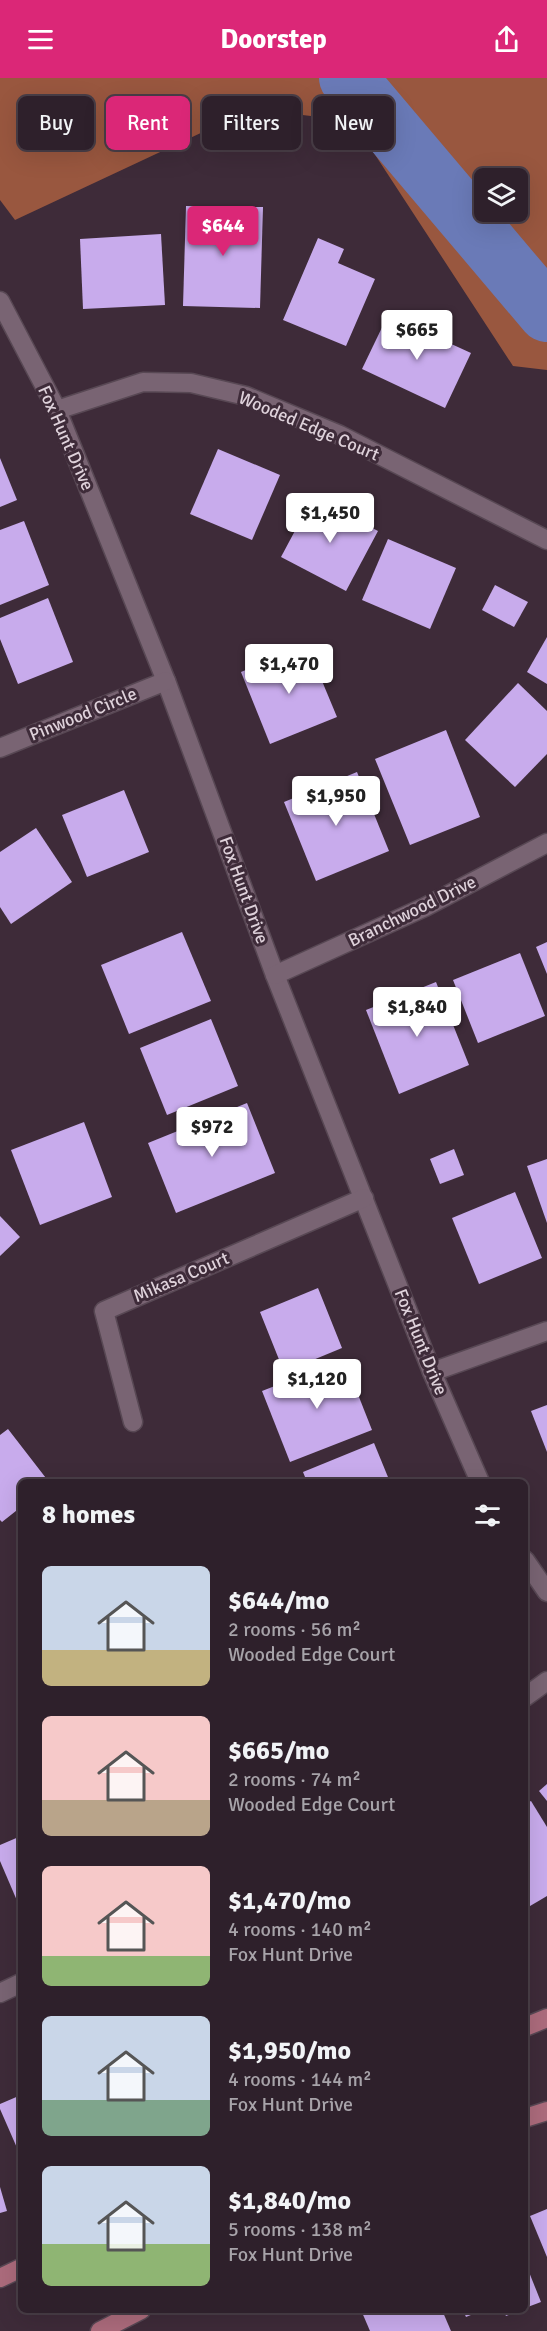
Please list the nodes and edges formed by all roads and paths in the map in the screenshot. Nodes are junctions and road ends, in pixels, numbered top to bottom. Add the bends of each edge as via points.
1 (0, 301) edge
2 (57, 410) junction
3 (547, 540) edge
4 (166, 681) junction
5 (0, 748) edge
6 (547, 843) edge
7 (275, 975) junction
8 (364, 1198) junction
9 (547, 1331) edge
10 (432, 1371) junction
11 (133, 1422) dead end
12 (479, 1479) edge
13 (528, 1564) edge
14 (547, 1592) edge
15 (547, 1681) edge
16 (528, 1695) edge
17 (18, 1984) edge
18 (0, 1993) edge
19 (547, 2018) edge
20 (528, 2026) edge
21 (547, 2111) edge
22 (528, 2117) edge
23 (18, 2269) edge
24 (0, 2278) edge
25 (135, 2313) edge
26 (100, 2331) edge

1 - 2 street, Fox Hunt Drive
2 - 3 street, Wooded Edge Court via 143,382 191,383 246,396 340,435
2 - 4 street, Fox Hunt Drive
4 - 5 street, Pinwood Circle
4 - 7 street, Fox Hunt Drive
6 - 7 street, Branchwood Drive via 425,907
7 - 8 street, Fox Hunt Drive
8 - 10 street, Fox Hunt Drive
8 - 11 street, Mikasa Court via 104,1311
9 - 10 street
10 - 12 street, Fox Hunt Drive
13 - 14 street
15 - 16 street
17 - 18 street
19 - 20 main road
21 - 22 main road
23 - 24 main road
25 - 26 main road

